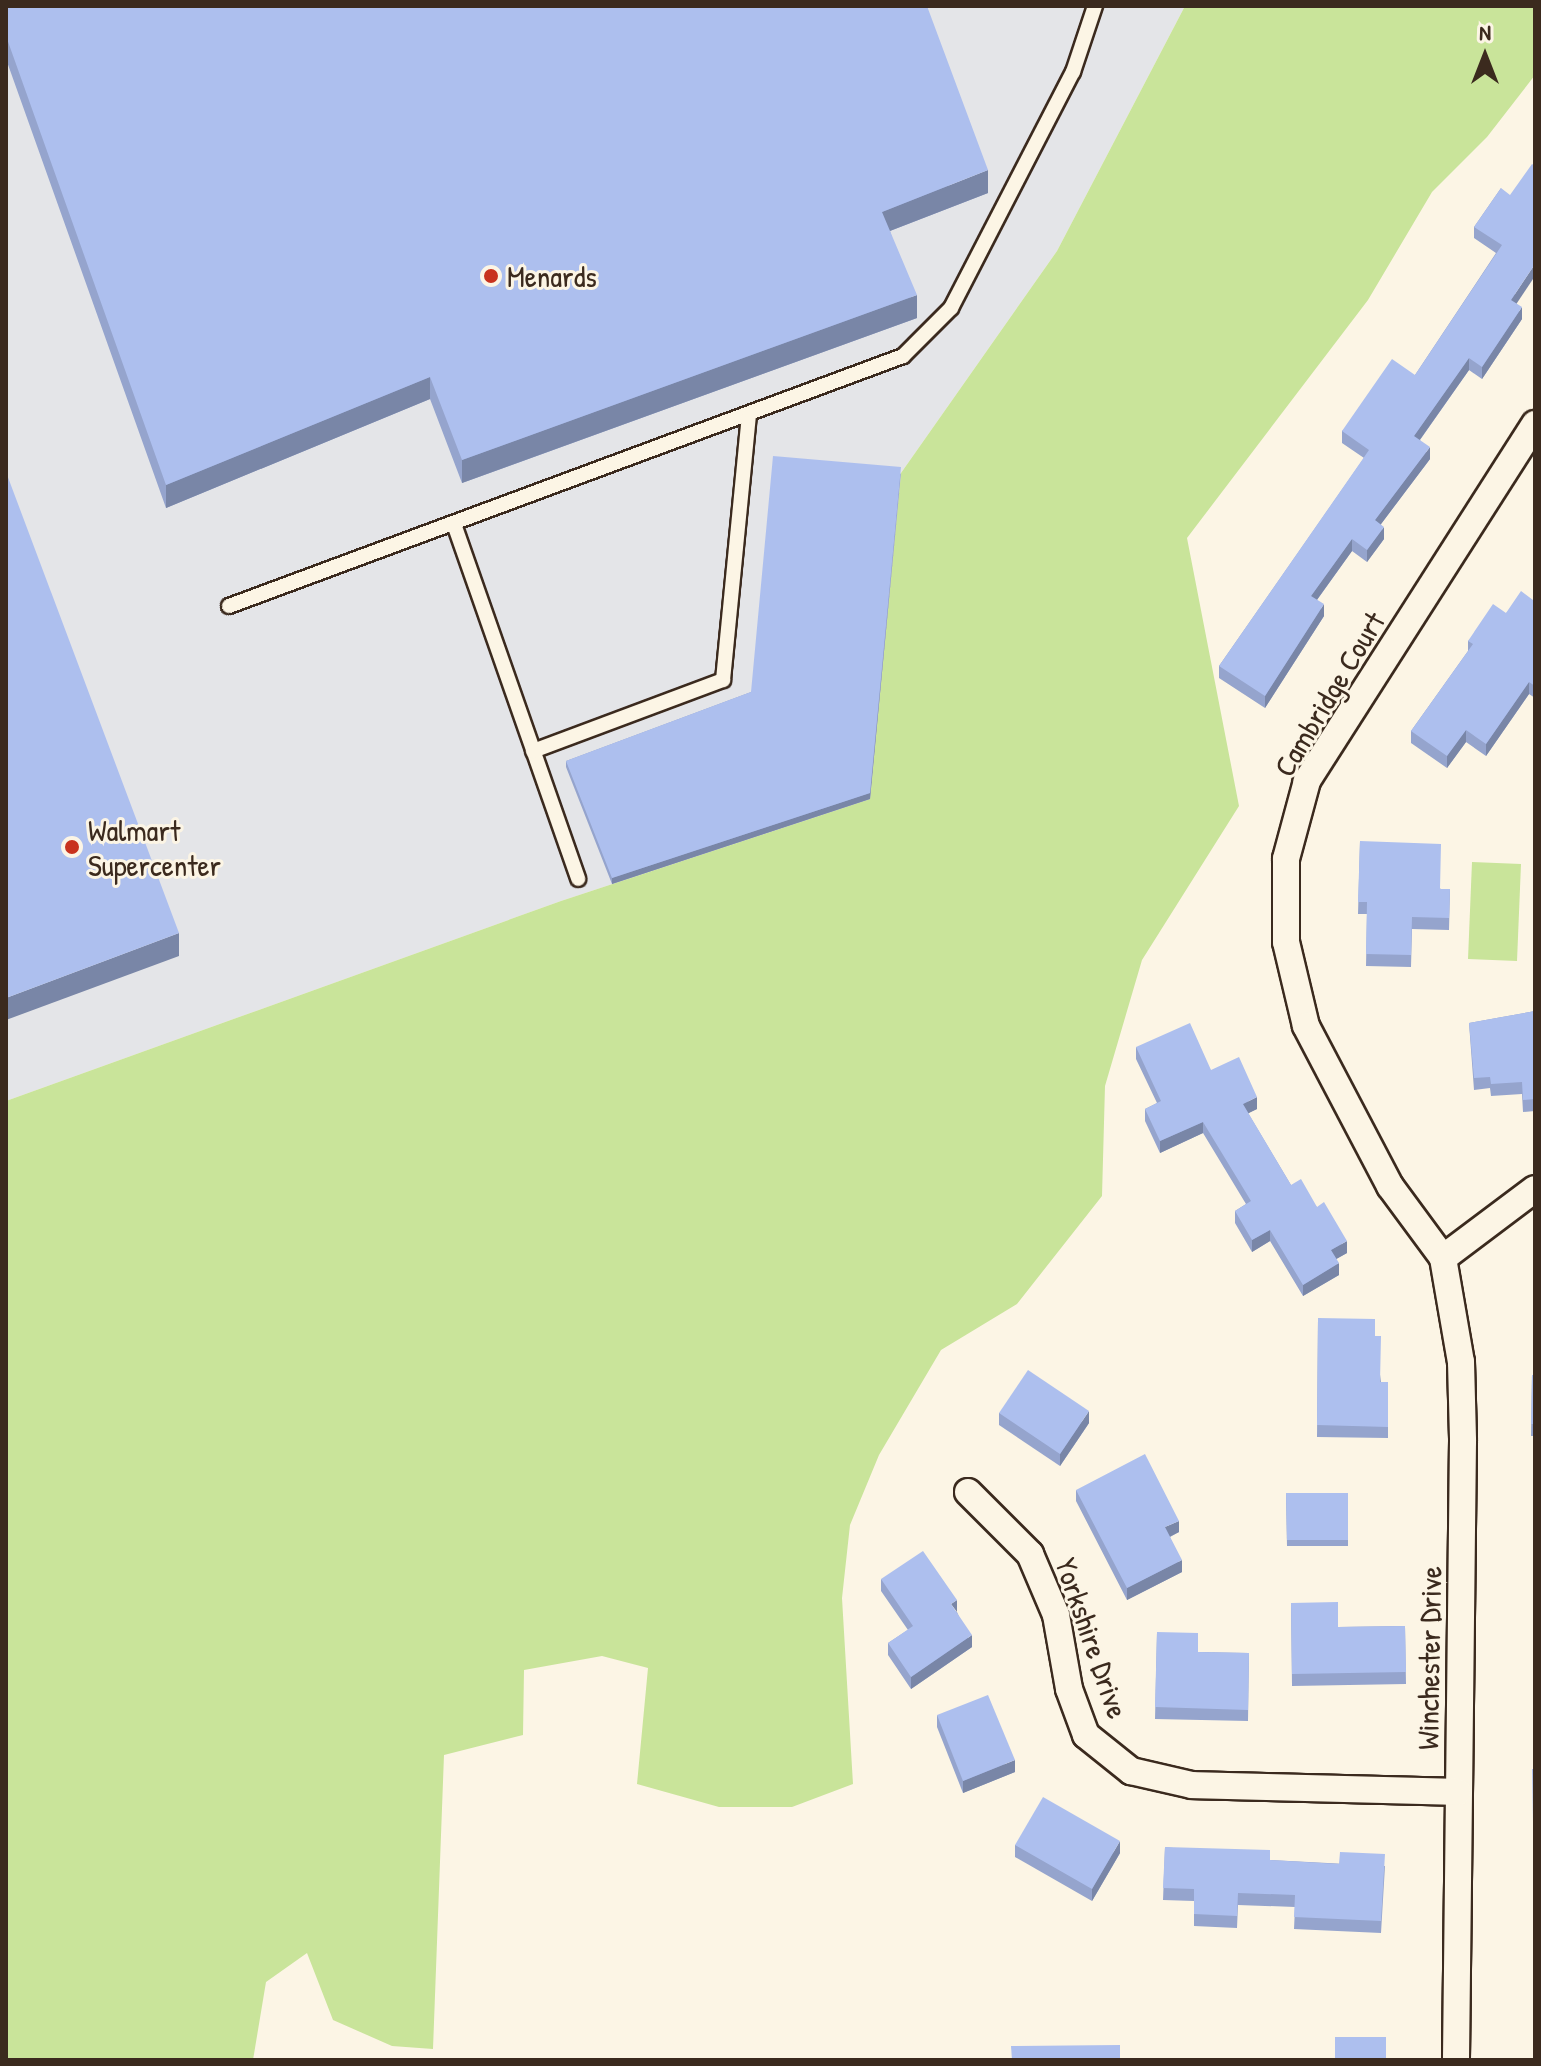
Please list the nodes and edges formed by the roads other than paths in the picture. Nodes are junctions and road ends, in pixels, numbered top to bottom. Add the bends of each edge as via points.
1 (1095, 6) edge
2 (749, 415) junction
3 (1535, 424) edge
4 (454, 524) junction
5 (229, 606) dead end
6 (533, 751) junction
7 (578, 879) dead end
8 (1535, 1189) edge
9 (1443, 1258) junction
10 (968, 1492) dead end
11 (1458, 1792) junction
12 (1456, 2060) edge

1 - 2 lane via 1073,72 941,322 888,365
2 - 4 lane
2 - 6 lane via 723,680
3 - 9 street, Cambridge Court via 1307,781 1286,859 1286,942 1306,1026 1390,1186
4 - 5 lane
4 - 6 lane
6 - 7 lane
8 - 9 street
9 - 11 street, Winchester Drive via 1462,1387
10 - 11 street, Yorkshire Drive via 1030,1554 1056,1615 1069,1689 1086,1735 1131,1771 1192,1785
11 - 12 street, Winchester Drive

